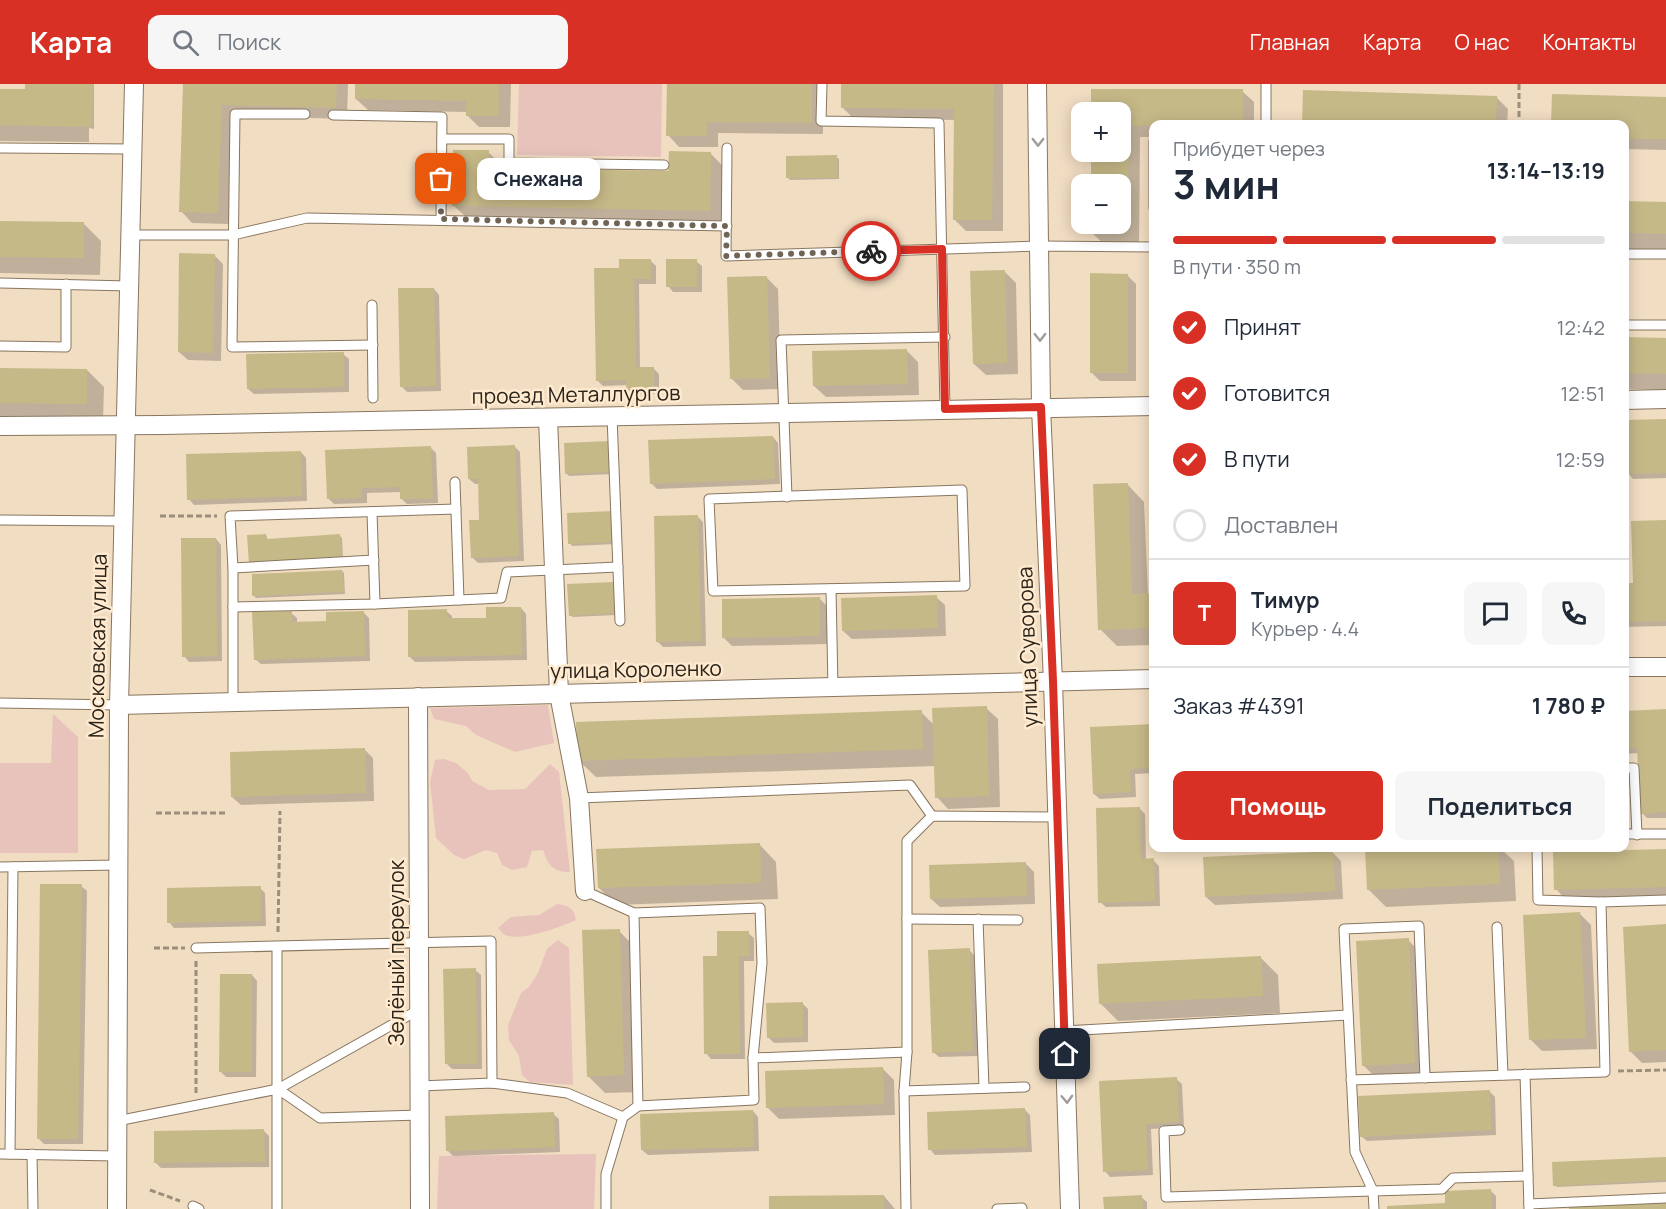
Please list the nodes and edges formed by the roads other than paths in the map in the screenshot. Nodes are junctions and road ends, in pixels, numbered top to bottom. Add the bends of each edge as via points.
1 (134, 84) edge
2 (822, 84) edge
3 (1037, 84) edge
4 (1266, 84) edge
5 (305, 114) dead end
6 (333, 115) dead end
7 (1266, 120) edge
8 (442, 138) junction
9 (0, 148) edge
10 (727, 148) dead end
11 (133, 149) junction
12 (664, 165) dead end
13 (441, 219) junction
14 (727, 226) junction
15 (130, 235) junction
16 (233, 235) junction
17 (1039, 246) junction
18 (1149, 247) edge
19 (942, 249) junction
20 (1629, 254) edge
21 (1666, 254) edge
22 (0, 283) edge
23 (66, 284) junction
24 (129, 286) junction
25 (372, 305) dead end
26 (1629, 325) edge
27 (1666, 326) edge
28 (945, 337) junction
29 (373, 345) junction
30 (0, 346) edge
31 (374, 398) dead end
32 (1666, 399) edge
33 (1629, 400) edge
34 (1149, 406) edge
35 (1041, 407) junction
36 (945, 409) junction
37 (784, 413) junction
38 (612, 417) junction
39 (548, 418) junction
40 (0, 426) edge
41 (125, 426) junction
42 (455, 482) dead end
43 (787, 497) junction
44 (456, 509) junction
45 (372, 512) junction
46 (0, 520) edge
47 (123, 521) junction
48 (374, 560) junction
49 (618, 567) junction
50 (233, 568) junction
51 (554, 570) junction
52 (831, 589) junction
53 (459, 600) junction
54 (375, 604) junction
55 (233, 607) junction
56 (620, 621) dead end
57 (1629, 667) edge
58 (1666, 667) edge
59 (1149, 679) edge
60 (1053, 681) junction
61 (832, 687) junction
62 (559, 694) junction
63 (418, 698) junction
64 (234, 702) junction
65 (0, 703) edge
66 (119, 705) junction
67 (1629, 768) edge
68 (579, 798) junction
69 (932, 816) junction
70 (1057, 817) junction
71 (1629, 834) edge
72 (1666, 834) edge
73 (1637, 835) junction
74 (1537, 852) edge
75 (118, 865) junction
76 (0, 867) edge
77 (13, 867) junction
78 (585, 891) joint
79 (1666, 900) edge
80 (1601, 902) junction
81 (634, 913) junction
82 (907, 919) junction
83 (978, 919) junction
84 (1018, 920) dead end
85 (1497, 927) dead end
86 (419, 942) junction
87 (277, 947) junction
88 (196, 948) road end
89 (420, 1009) junction
90 (1348, 1015) junction
91 (1064, 1031) junction
92 (908, 1052) junction
93 (753, 1058) junction
94 (1525, 1074) junction
95 (1503, 1075) junction
96 (1425, 1077) junction
97 (1351, 1080) junction
98 (492, 1083) junction
99 (420, 1086) junction
100 (1025, 1087) dead end
101 (984, 1088) junction
102 (278, 1089) junction
103 (904, 1091) junction
104 (638, 1106) junction
105 (420, 1115) junction
106 (623, 1118) junction
107 (117, 1121) junction
108 (1180, 1130) dead end
109 (5, 1154) edge
110 (32, 1154) junction
111 (117, 1156) junction
112 (1528, 1176) junction
113 (1373, 1191) junction
114 (1666, 1198) edge
115 (1529, 1206) edge
116 (1022, 1208) edge
117 (33, 1209) edge
118 (117, 1209) edge
119 (278, 1209) edge
120 (420, 1209) edge
121 (606, 1209) edge
122 (906, 1209) edge
123 (997, 1209) edge
124 (1070, 1209) edge
125 (1374, 1209) edge

1 - 11 street, Московская улица
2 - 19 lane via 821,121 939,123
3 -> 17 street, улица Суворова
4 - 7 lane
5 - 16 lane via 235,114
6 - 8 lane via 442,117
8 - 12 lane via 509,139 509,163
8 - 13 lane
9 - 11 lane
10 - 14 lane
11 - 15 street, Московская улица
13 - 14 lane
13 - 16 lane via 307,218
14 - 19 lane via 726,256
15 - 16 lane
15 - 24 street, Московская улица
16 - 29 lane via 232,347
17 - 18 lane
17 - 19 lane
17 -> 35 street, улица Суворова
19 - 28 lane
20 - 21 lane
22 - 23 lane
23 - 24 lane
23 - 30 lane via 66,346
24 - 41 street, Московская улица
25 - 29 lane
26 - 27 lane
28 - 36 lane
28 - 37 lane via 781,340
29 - 31 lane
32 - 33 street
34 - 35 street, проезд Металлургов
35 - 36 street, проезд Металлургов
35 - 60 street, улица Суворова
36 - 37 street, проезд Металлургов
37 - 38 street, проезд Металлургов
37 - 43 lane
38 - 39 street, проезд Металлургов
38 - 49 lane
39 - 41 street, проезд Металлургов
39 - 51 street
40 - 41 street, проезд Металлургов
41 - 47 street, Московская улица
42 - 44 lane
43 - 52 lane via 709,499 713,591
43 - 52 lane via 962,490 965,585
44 - 45 lane
44 - 53 lane
45 - 48 lane
45 - 50 lane via 230,516
46 - 47 lane
47 - 66 street, Московская улица
48 - 50 lane
48 - 54 lane
49 - 51 lane
49 - 56 lane
50 - 55 lane
51 - 53 lane via 507,572 501,598
51 - 62 street
52 - 61 lane
53 - 54 lane
54 - 55 lane
55 - 64 lane
57 - 58 street
59 - 60 street, улица Короленко
60 - 61 street, улица Короленко
60 - 70 street, улица Суворова
61 - 62 street, улица Короленко
62 - 63 street, улица Короленко
62 - 68 street
63 - 64 street, улица Короленко
63 - 86 street, Зелёный переулок
64 - 66 street, улица Короленко
65 - 66 lane
66 - 75 street, Московская улица
67 - 73 lane via 1634,768
68 - 69 lane via 910,785
68 - 78 street
69 - 70 lane
69 - 82 lane via 907,841
70 - 91 street, улица Суворова
71 - 73 lane
72 - 73 lane
74 - 80 lane via 1538,900
75 - 77 lane
75 - 107 street, Московская улица
76 - 77 lane
77 - 109 lane
78 - 81 lane
79 - 80 lane
80 - 94 lane via 1605,1072
81 - 93 lane via 760,908 762,963
81 - 104 lane
82 - 83 lane
82 - 92 lane
83 - 84 lane
83 - 101 lane
85 - 95 lane
86 - 87 lane
86 - 89 street, Зелёный переулок
86 - 98 lane via 491,941
87 - 88 lane
87 - 102 lane
89 - 99 street, Зелёный переулок
89 - 102 lane
90 - 91 lane
90 - 96 lane via 1344,929 1419,926
90 - 97 lane
91 -> 124 street, улица Суворова
92 - 93 lane
92 - 103 lane
93 - 104 lane via 754,1100
94 - 95 lane
94 - 112 lane
95 - 96 lane
96 - 97 lane
97 - 113 lane via 1355,1152
98 - 99 lane
98 - 106 lane via 567,1093
99 - 105 street, Зелёный переулок
100 - 101 lane
101 - 103 lane
102 - 105 lane via 320,1118
102 - 107 lane
102 - 119 lane
103 - 122 lane
104 - 106 lane
105 - 120 street, Зелёный переулок
106 - 121 lane via 606,1174
107 - 111 street, Московская улица
108 - 113 lane via 1164,1131 1166,1197
109 - 110 lane
110 - 111 lane
110 - 117 lane
111 - 118 street, Московская улица
112 - 113 lane via 1453,1178 1442,1189
112 - 115 lane
113 - 125 lane
114 - 115 lane
116 - 123 lane

